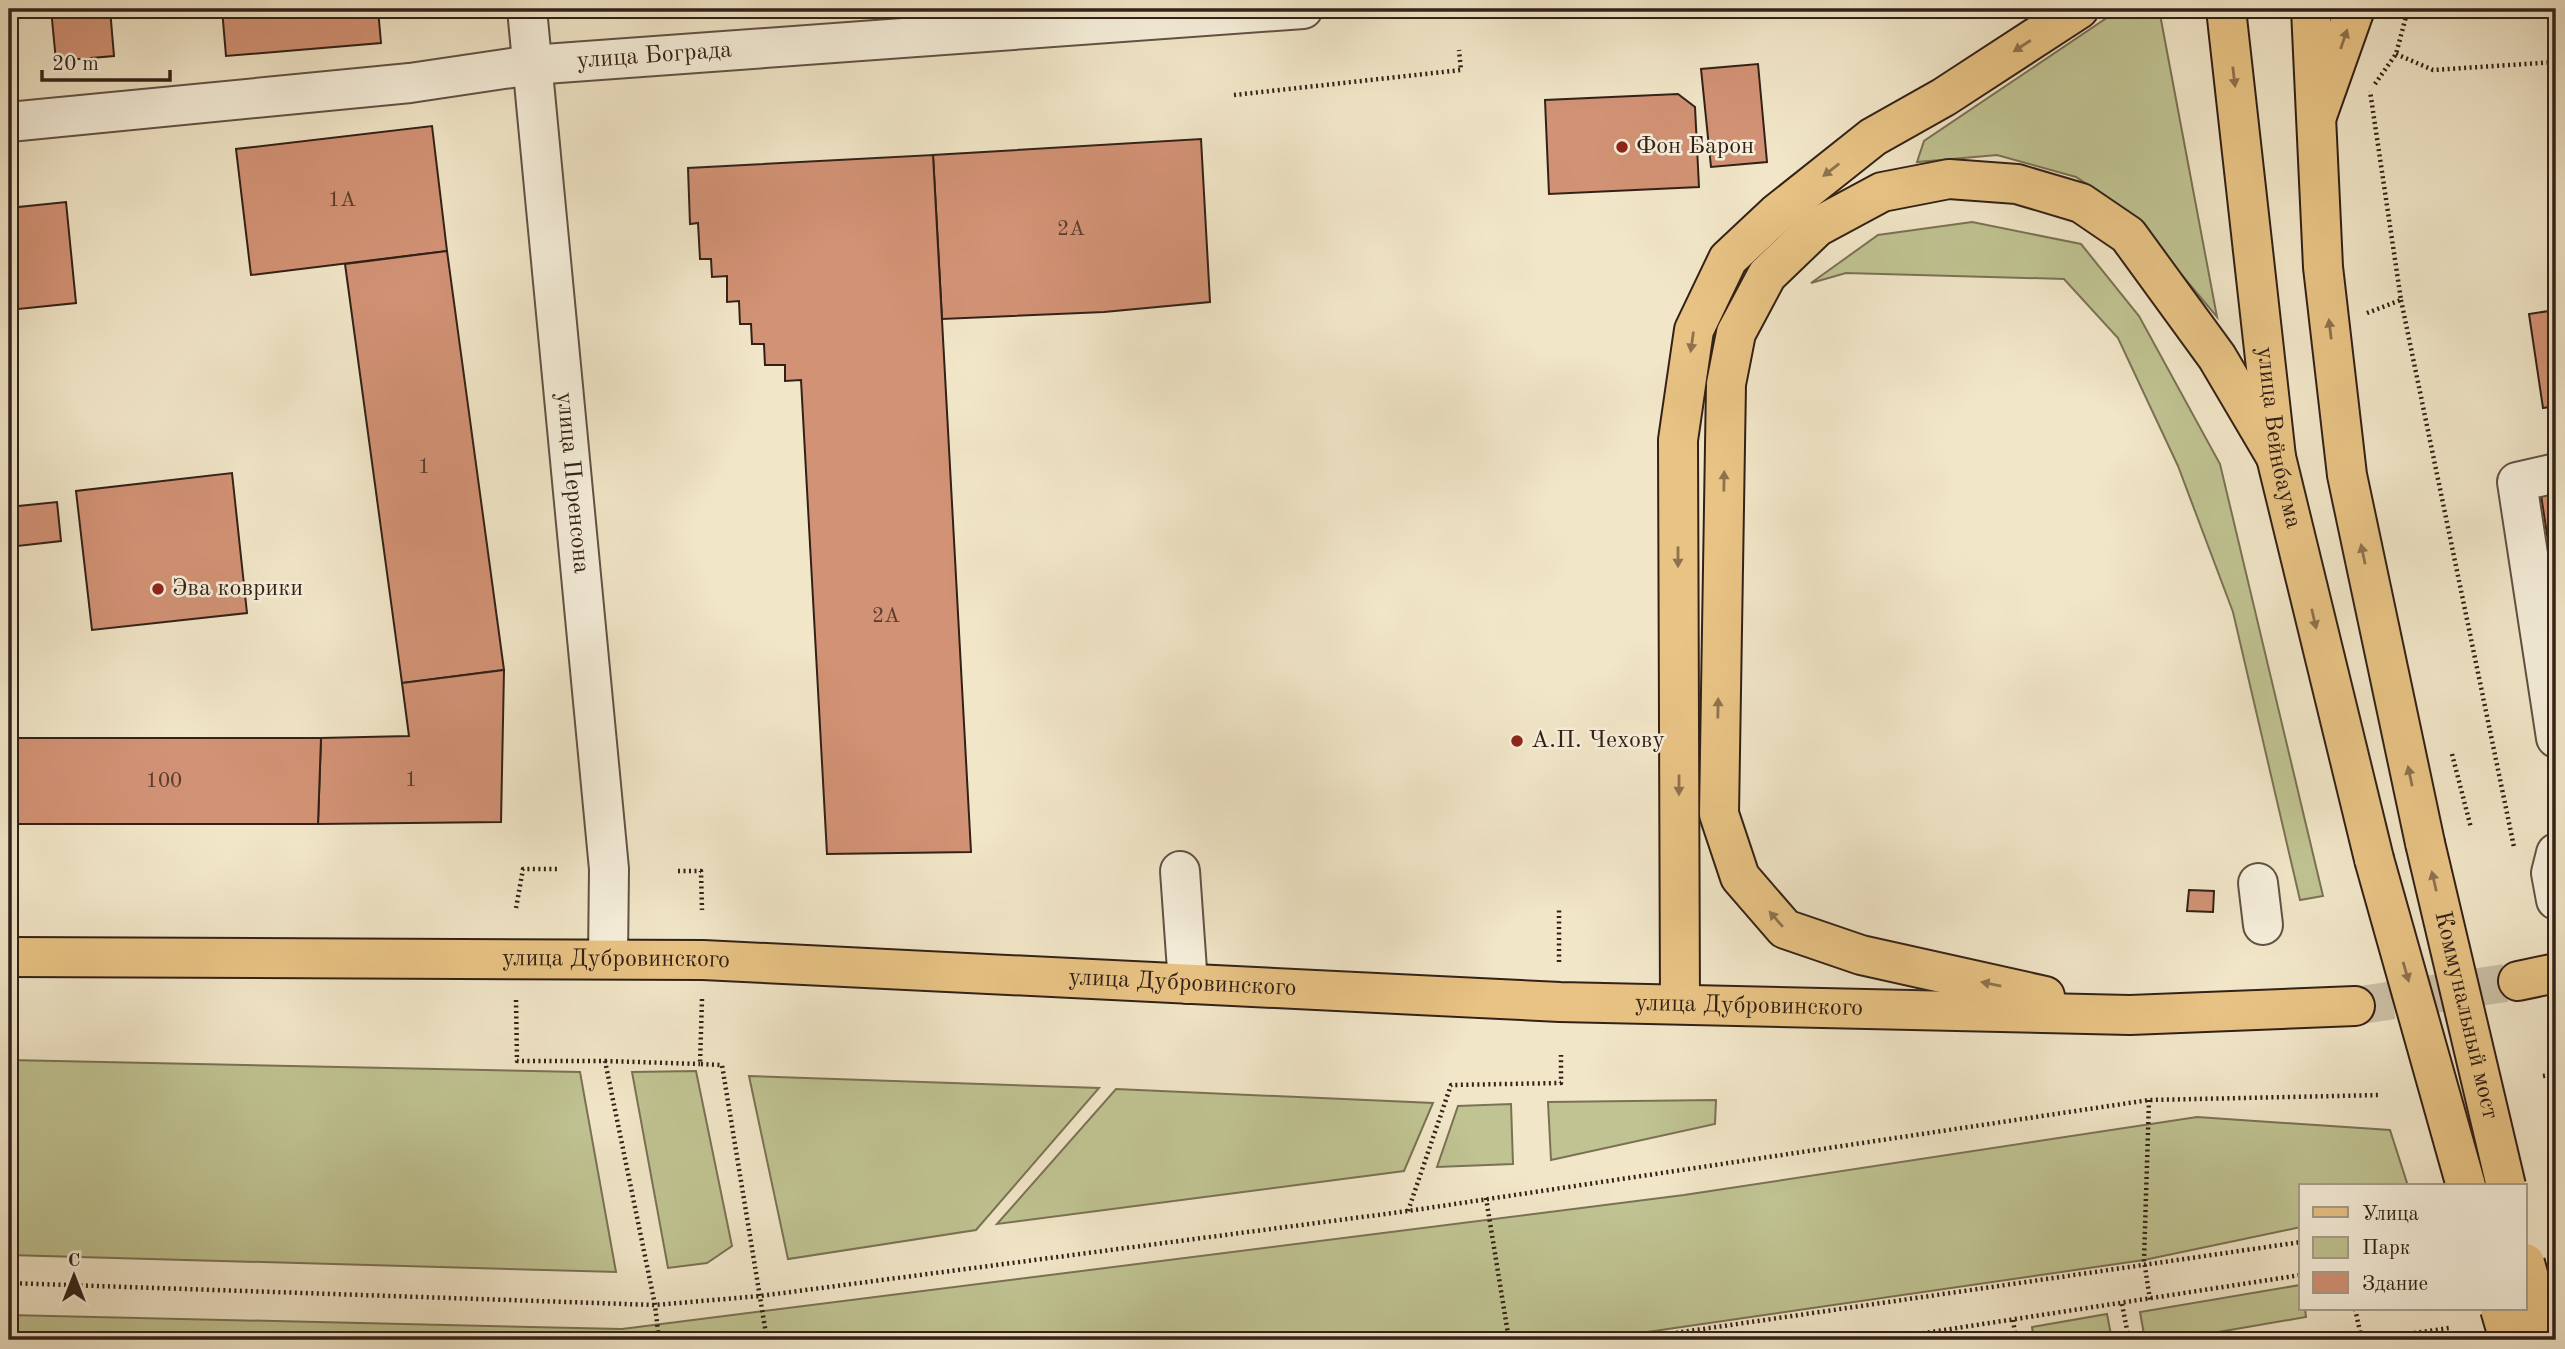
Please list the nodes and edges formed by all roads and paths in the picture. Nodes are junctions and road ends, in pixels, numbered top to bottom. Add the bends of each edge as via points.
1 (527, 9) edge
2 (1303, 9) edge
3 (2079, 9) edge
4 (2226, 9) edge
5 (2311, 9) edge
6 (2355, 9) edge
7 (2408, 9) edge
8 (1459, 50) dead end
9 (2396, 54) junction
10 (2556, 62) edge
11 (531, 65) junction
12 (1234, 95) dead end
13 (2317, 116) junction
14 (9, 122) edge
15 (2401, 300) junction
16 (2369, 327) dead end
17 (2276, 457) junction
18 (2556, 473) edge
19 (2556, 738) edge
20 (2450, 748) dead end
21 (2471, 828) dead end
22 (2508, 830) dead end
23 (2556, 853) edge
24 (2374, 859) joint
25 (557, 869) dead end
26 (678, 871) dead end
27 (1180, 871) dead end
28 (2258, 883) dead end
29 (2556, 900) edge
30 (516, 908) dead end
31 (702, 909) dead end
32 (1559, 910) dead end
33 (2263, 925) dead end
34 (9, 957) edge
35 (608, 958) junction
36 (1559, 965) dead end
37 (2556, 973) edge
38 (2518, 981) tunnel mouth
39 (1188, 984) junction
40 (702, 997) dead end
41 (516, 999) dead end
42 (1680, 1004) junction
43 (2355, 1006) tunnel mouth
44 (2130, 1015) junction
45 (1560, 1055) dead end
46 (606, 1062) junction
47 (700, 1064) junction
48 (2556, 1074) edge
49 (2543, 1076) dead end
50 (2381, 1095) dead end
51 (2148, 1100) junction
52 (2465, 1184) edge
53 (2506, 1184) edge
54 (1486, 1198) junction
55 (1408, 1211) junction
56 (2299, 1242) edge
57 (2145, 1266) junction
58 (2526, 1268) edge
59 (2299, 1275) edge
60 (9, 1283) edge
61 (760, 1296) junction
62 (2150, 1300) junction
63 (2122, 1304) junction
64 (655, 1305) junction
65 (2355, 1310) edge
66 (2500, 1310) edge
67 (2013, 1320) junction
68 (2449, 1328) dead end
69 (659, 1340) edge
70 (767, 1340) edge
71 (1509, 1340) edge
72 (1627, 1340) edge
73 (1879, 1340) edge
74 (2016, 1340) edge
75 (2129, 1340) edge
76 (2363, 1340) edge
77 (2509, 1340) edge
78 (2546, 1340) edge

1 - 11 street, улица Перенсона
2 - 11 street, улица Бограда
3 -> 42 main road via 1873,137 1776,214 1728,259 1693,330 1678,440
4 -> 17 main road, улица Вейнбаума
5 - 13 main road
13 -> 6 main road
7 - 9 path
8 - 12 path via 1461,70
9 - 10 path via 2433,70
9 - 15 path via 2370,90
11 - 14 street, улица Бограда via 410,83
11 - 35 street, улица Перенсона via 609,869
53 -> 13 main road, Коммунальный мост, bridge via 2425,843 2347,475 2323,267
15 - 16 path via 2367,313
15 - 22 path
17 -> 24 main road, улица Вейнбаума
44 -> 17 main road via 1861,956 1785,929 1740,877 1718,814 1726,384 1736,334 1767,275 1817,228 1882,192 1949,179 2017,184 2081,203 2128,235 2217,357
18 - 19 street via 2517,482
20 - 21 path
23 - 29 street via 2551,873
24 -> 52 main road, Коммунальный мост, bridge
25 - 30 path via 523,869
26 - 31 path via 701,871
27 - 39 street
28 - 33 street
32 - 36 path
34 - 35 main road, улица Дубровинского
35 - 39 main road, улица Дубровинского
37 - 38 main road
39 - 42 main road, улица Дубровинского
40 - 47 path
41 - 46 path via 517,1061
42 - 44 main road, улица Дубровинского
43 - 44 main road, улица Дубровинского
45 - 55 path via 1561,1083 1451,1085
46 - 47 path
46 - 64 path
47 - 61 path via 722,1065
48 - 49 path
50 - 51 path
51 - 54 path
51 - 57 path
54 - 55 path
54 - 71 path
55 - 61 path
56 - 57 path
57 - 62 path
57 - 72 path
58 - 78 main road, bridge
59 - 62 path
60 - 64 path
61 - 64 path
61 - 70 path
62 - 63 path
63 - 67 path
63 - 75 path
64 - 69 path
65 - 76 path
66 - 77 main road, bridge
67 - 73 path
67 - 74 path
68 - 76 path

